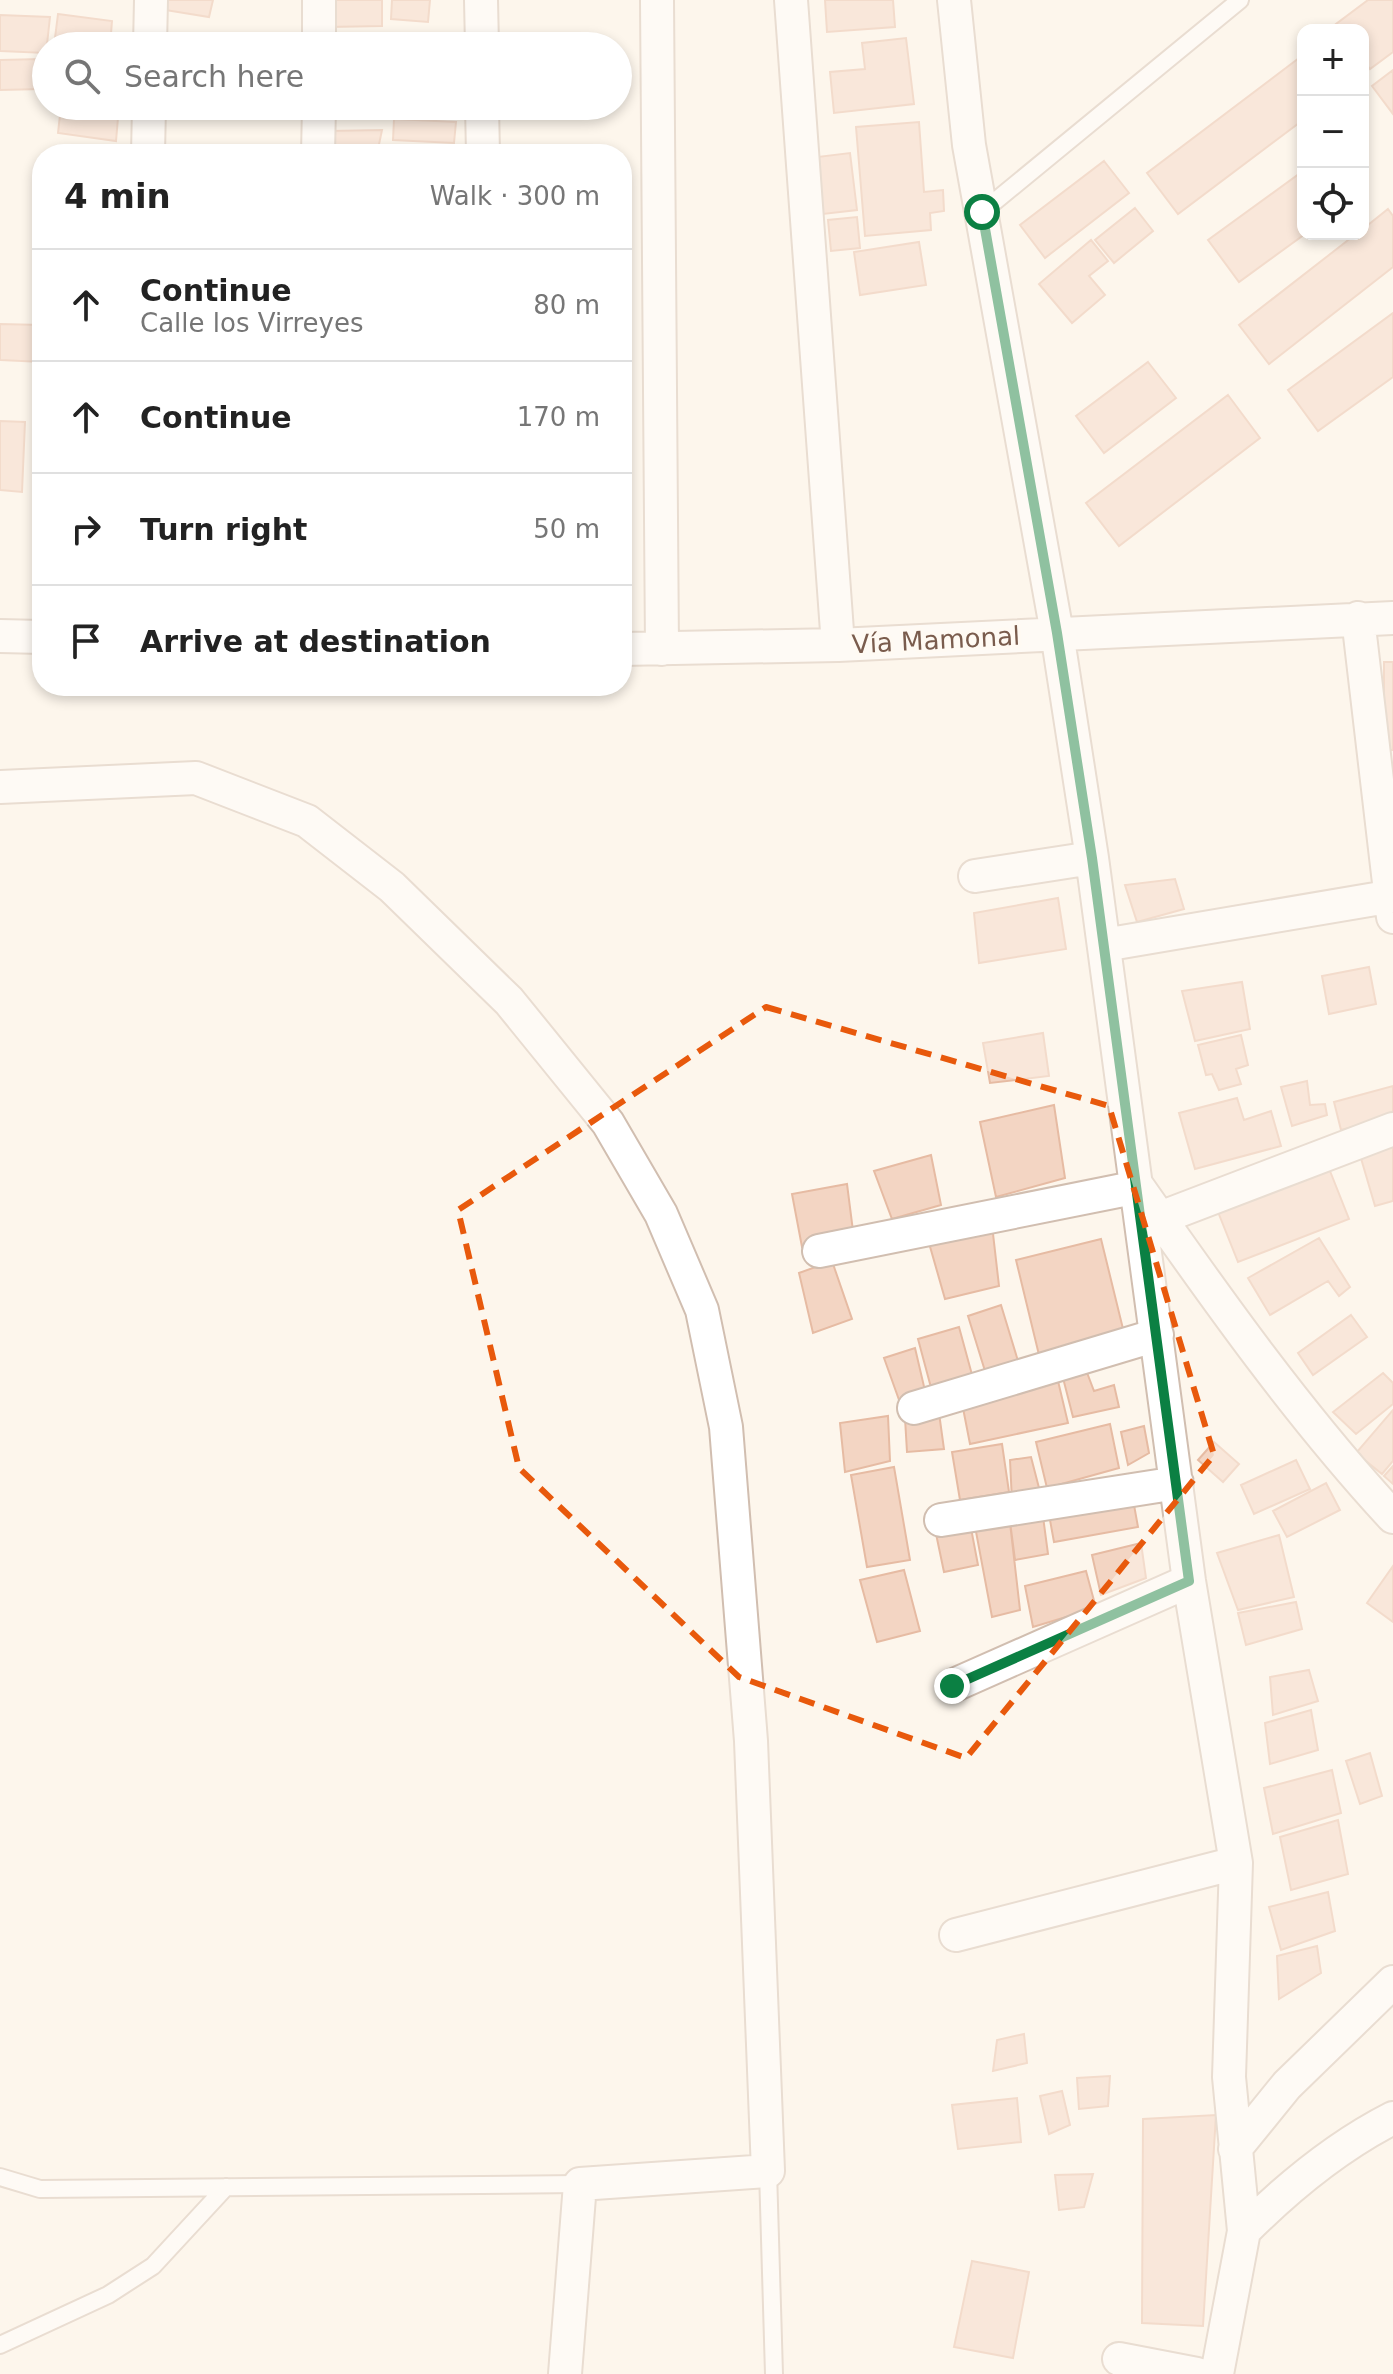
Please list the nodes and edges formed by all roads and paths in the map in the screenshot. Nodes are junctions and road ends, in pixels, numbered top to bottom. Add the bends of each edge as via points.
1 (151, 0) edge
2 (319, 0) edge
3 (481, 0) edge
4 (657, 0) edge
5 (791, 0) edge
6 (954, 0) edge
7 (1240, 0) edge
8 (150, 32) edge
9 (319, 32) edge
10 (482, 32) edge
11 (149, 120) edge
12 (319, 120) edge
13 (482, 120) edge
14 (148, 144) edge
15 (318, 144) edge
16 (483, 144) edge
17 (982, 212) junction
18 (1358, 618) junction
19 (1393, 618) edge
20 (1057, 633) junction
21 (0, 636) edge
22 (32, 637) edge
23 (838, 645) junction
24 (632, 649) edge
25 (662, 649) junction
26 (0, 787) edge
27 (1092, 858) junction
28 (975, 876) dead end
29 (1392, 903) edge
30 (1104, 945) junction
31 (1393, 1129) edge
32 (1138, 1187) junction
33 (1160, 1218) junction
34 (819, 1251) dead end
35 (1157, 1335) junction
36 (914, 1408) dead end
37 (1177, 1483) junction
38 (1393, 1517) edge
39 (941, 1520) dead end
40 (1189, 1581) junction
41 (952, 1686) dead end
42 (1236, 1863) junction
43 (956, 1935) dead end
44 (1393, 1982) edge
45 (1393, 2118) edge
46 (1235, 2149) junction
47 (768, 2171) junction
48 (0, 2177) edge
49 (580, 2184) junction
50 (226, 2187) junction
51 (1244, 2231) junction
52 (0, 2345) edge
53 (1119, 2359) dead end
54 (565, 2374) edge
55 (774, 2374) edge
56 (1197, 2374) edge
57 (1217, 2374) edge

1 - 8 street
2 - 9 street
3 - 10 street
4 - 25 street
5 - 23 street
6 - 17 street via 969,145
7 - 17 lane
11 - 14 street
12 - 15 street
13 - 16 street
17 - 20 street
18 - 19 street, Vía Mamonal
18 - 20 street, Vía Mamonal
18 - 29 street
20 - 23 street, Vía Mamonal
20 - 27 street
21 - 22 street
23 - 25 street, Vía Mamonal
24 - 25 street, Vía Mamonal
26 - 47 street via 196,778 307,821 392,887 509,1001 608,1123 661,1214 702,1310 726,1427 751,1741
27 - 28 street
27 - 30 street
29 - 30 street
30 - 32 street
31 - 33 street
32 - 33 street
32 - 34 street
32 - 35 street
33 - 38 street via 1238,1329
35 - 36 street
35 - 37 street
37 - 39 street
37 - 40 street
40 - 41 street
40 - 42 street
42 - 43 street
42 - 46 street via 1229,2077
44 - 46 street via 1287,2085
45 - 51 street via 1364,2133 1278,2197
46 - 51 street
47 - 49 street
47 - 55 lane
48 - 50 lane via 40,2189
49 - 50 lane
49 - 54 street
50 - 52 lane via 153,2266 108,2295
51 - 57 street
53 - 56 street

